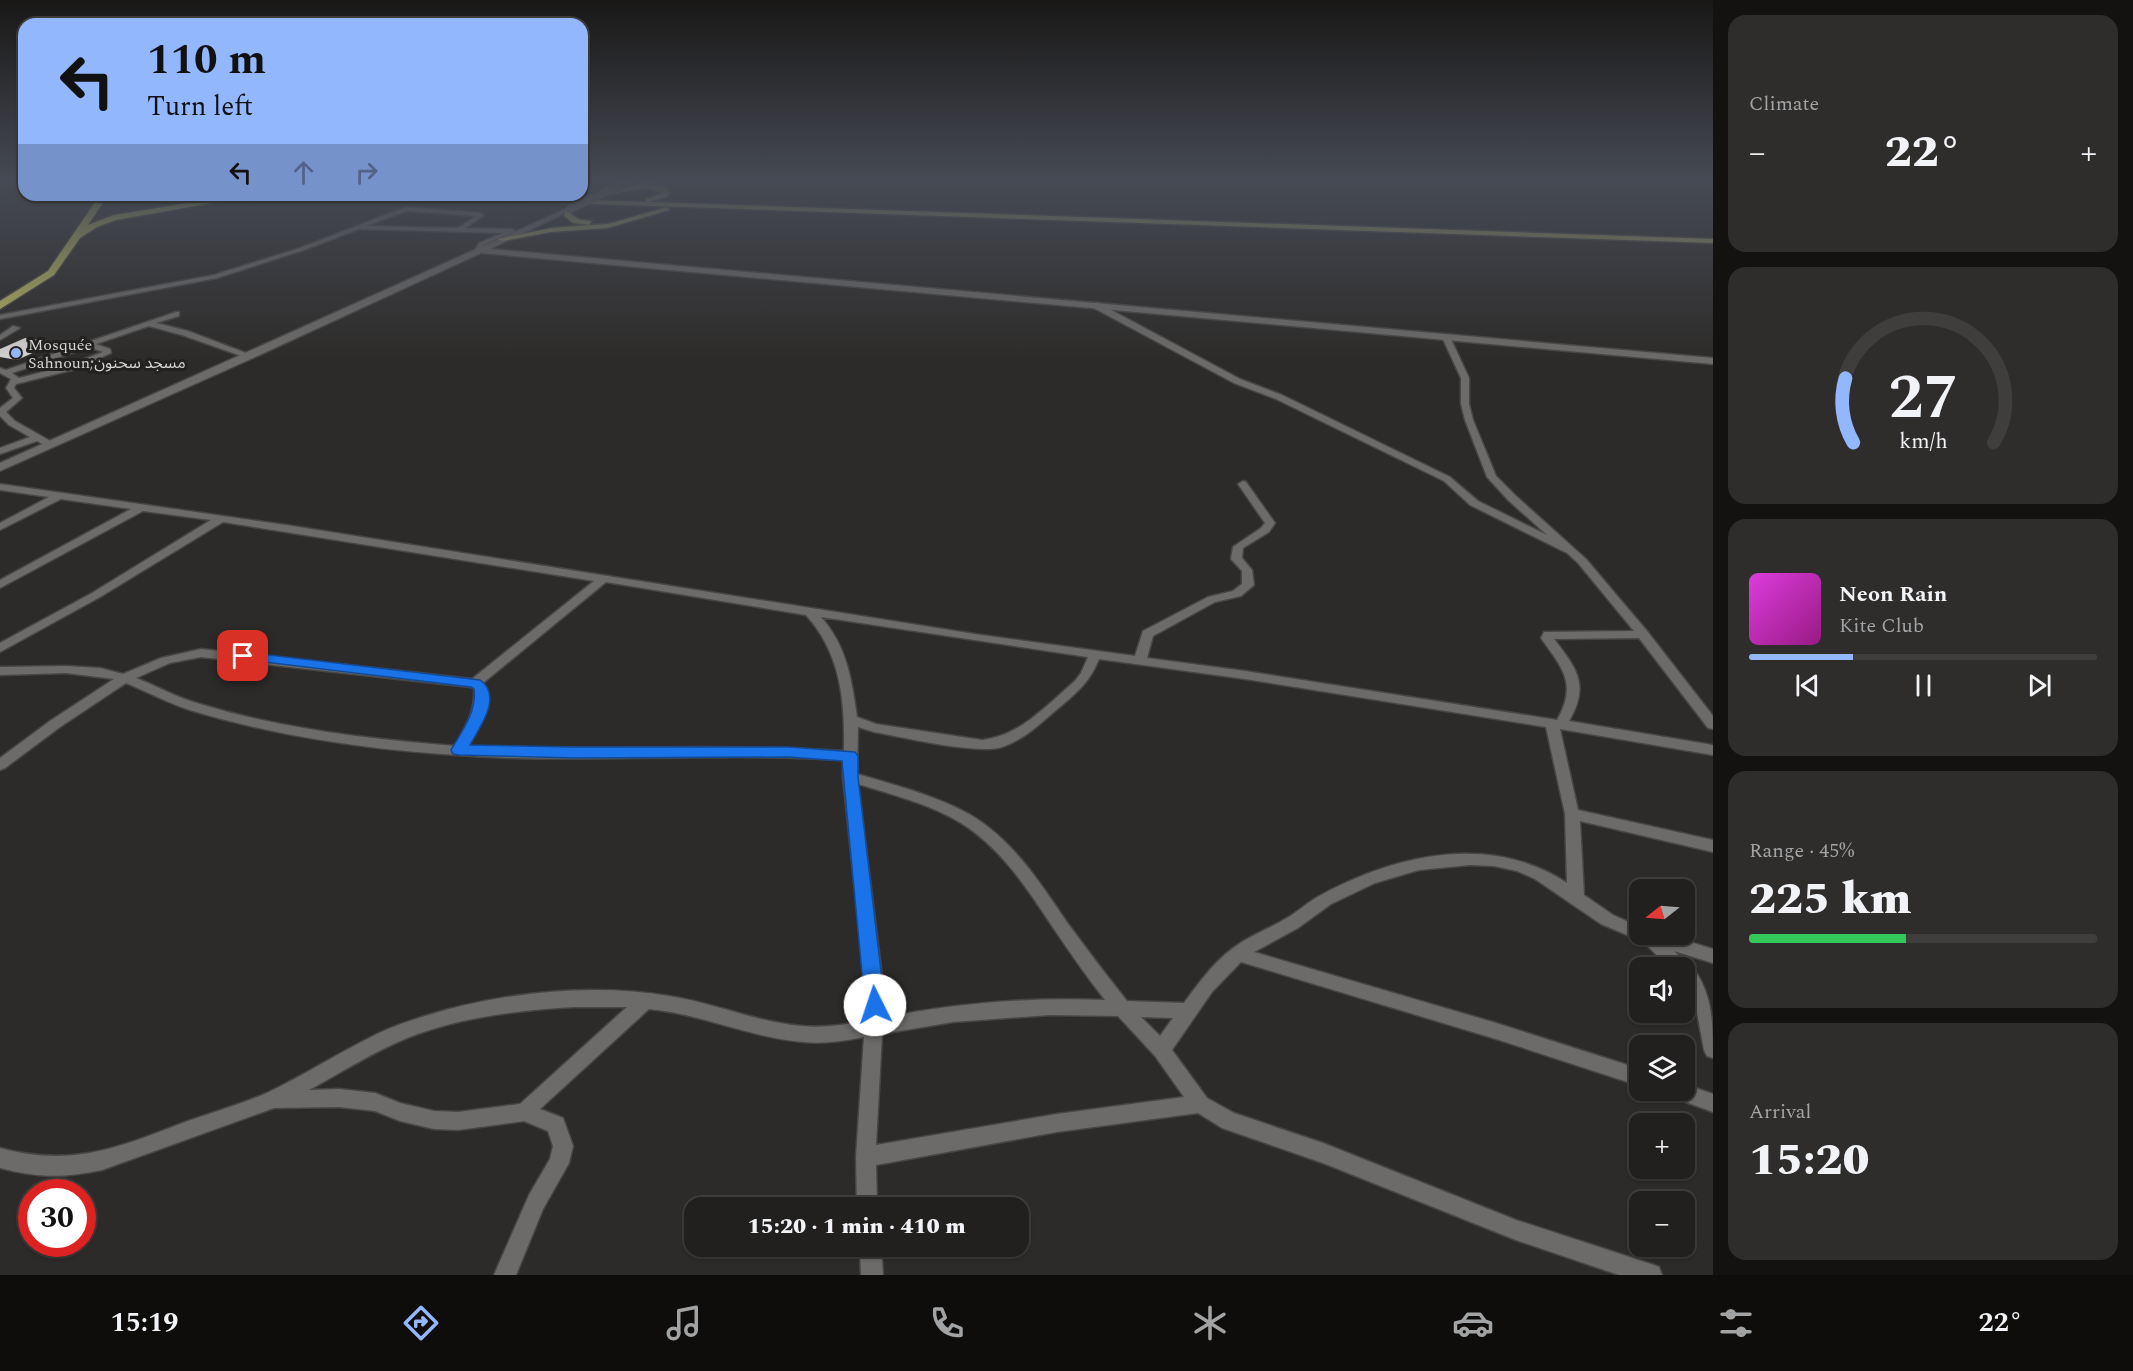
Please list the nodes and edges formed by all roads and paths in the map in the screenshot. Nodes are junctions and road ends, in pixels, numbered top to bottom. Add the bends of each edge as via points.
1 (60, 242) edge
2 (72, 242) edge
3 (321, 242) edge
4 (487, 242) edge
5 (497, 242) edge
6 (56, 246) dead end
7 (478, 250) junction
8 (42, 265) dead end
9 (0, 298) edge
10 (1095, 305) junction
11 (0, 306) edge
12 (176, 314) dead end
13 (0, 318) edge
14 (150, 324) junction
15 (0, 327) edge
16 (1446, 337) junction
17 (0, 338) edge
18 (89, 344) junction
19 (250, 356) junction
20 (1713, 361) edge
21 (3, 371) edge
22 (11, 383) junction
23 (38, 437) junction
24 (49, 444) junction
25 (0, 451) edge
26 (0, 467) edge
27 (1243, 484) dead end
28 (0, 487) edge
29 (59, 496) junction
30 (142, 507) junction
31 (221, 519) junction
32 (0, 527) edge
33 (1571, 551) junction
34 (603, 579) junction
35 (0, 585) edge
36 (810, 612) junction
37 (1643, 634) junction
38 (0, 648) edge
39 (1095, 654) junction
40 (1140, 660) junction
41 (0, 671) edge
42 (122, 677) junction
43 (474, 683) junction
44 (851, 720) junction
45 (1556, 724) junction
46 (1713, 725) edge
47 (459, 750) junction
48 (1713, 750) edge
49 (850, 756) junction
50 (0, 765) edge
51 (850, 777) junction
52 (1572, 814) junction
53 (1713, 846) edge
54 (1576, 898) junction
55 (1629, 930) edge
56 (1654, 945) edge
57 (1674, 945) edge
58 (1237, 954) junction
59 (1713, 956) edge
60 (1668, 957) edge
61 (1695, 981) edge
62 (645, 1002) junction
63 (1122, 1009) junction
64 (1188, 1011) junction
65 (871, 1029) junction
66 (1161, 1050) junction
67 (1713, 1050) edge
68 (1629, 1074) edge
69 (1695, 1097) edge
70 (272, 1100) junction
71 (1713, 1103) edge
72 (1200, 1104) junction
73 (524, 1112) junction
74 (866, 1157) junction
75 (0, 1158) edge
76 (867, 1197) edge
77 (871, 1257) edge
78 (505, 1275) edge
79 (872, 1275) edge
80 (1651, 1275) edge

1 - 6 highway
2 - 11 highway via 51,273
3 - 13 street via 215,277
4 - 7 street
5 - 7 street
7 - 10 street
7 - 19 street
8 - 9 highway
10 - 16 street
10 - 33 street via 1238,381 1290,402 1447,479 1474,503
12 - 14 street
14 - 18 street
14 - 19 street
15 - 17 street via 16,328
16 - 20 street
16 - 33 street via 1465,378 1469,420 1492,477
18 - 21 street
18 - 22 street via 107,353
19 - 24 street
21 - 22 street via 15,378
22 - 23 street via 10,388 18,398 1,412
23 - 24 street
23 - 25 street
24 - 26 street
27 - 40 street via 1270,523 1238,547 1236,560 1247,570 1248,585 1237,594 1206,602 1147,634
28 - 29 street
29 - 30 street
29 - 32 street
30 - 31 street
30 - 35 street
31 - 34 street
31 - 38 street
33 - 37 street
34 - 36 street
34 - 43 street
36 - 39 street
36 - 44 street via 823,625 837,650
37 - 45 street via 1548,635 1563,659 1574,692
37 - 46 street
39 - 40 street
39 - 44 street via 1078,684 1024,731 999,743 982,745 874,728
40 - 45 street
41 - 42 street via 31,669
42 - 43 street via 166,659 201,653
42 - 47 street via 183,704 221,714 365,741
42 - 50 street
43 - 47 street via 480,687 483,700
44 - 49 street
45 - 48 street
45 - 52 street
47 - 49 street via 789,752
49 - 51 street
51 - 63 street via 926,799 968,820 987,835 1025,874
51 - 65 street via 875,993
52 - 53 street
52 - 54 street
54 - 55 street
54 - 58 street via 1519,866 1484,859 1443,862 1351,886
56 - 60 street
57 - 59 street
58 - 64 street
58 - 68 street
61 - 67 street
62 - 65 street via 667,1003 793,1033 818,1035
62 - 70 street via 550,1000 424,1024 387,1038
62 - 73 street
63 - 64 street
63 - 65 street via 1070,1007 962,1014
63 - 66 street
64 - 66 street
65 - 74 street
66 - 72 street
69 - 71 street
70 - 73 street via 375,1102 434,1120 458,1121
70 - 75 street via 102,1162 68,1167 29,1166
72 - 74 street via 1058,1123
72 - 80 street via 1228,1121 1323,1153 1516,1230
73 - 78 street via 556,1125 563,1146
74 - 76 street
77 - 79 street

